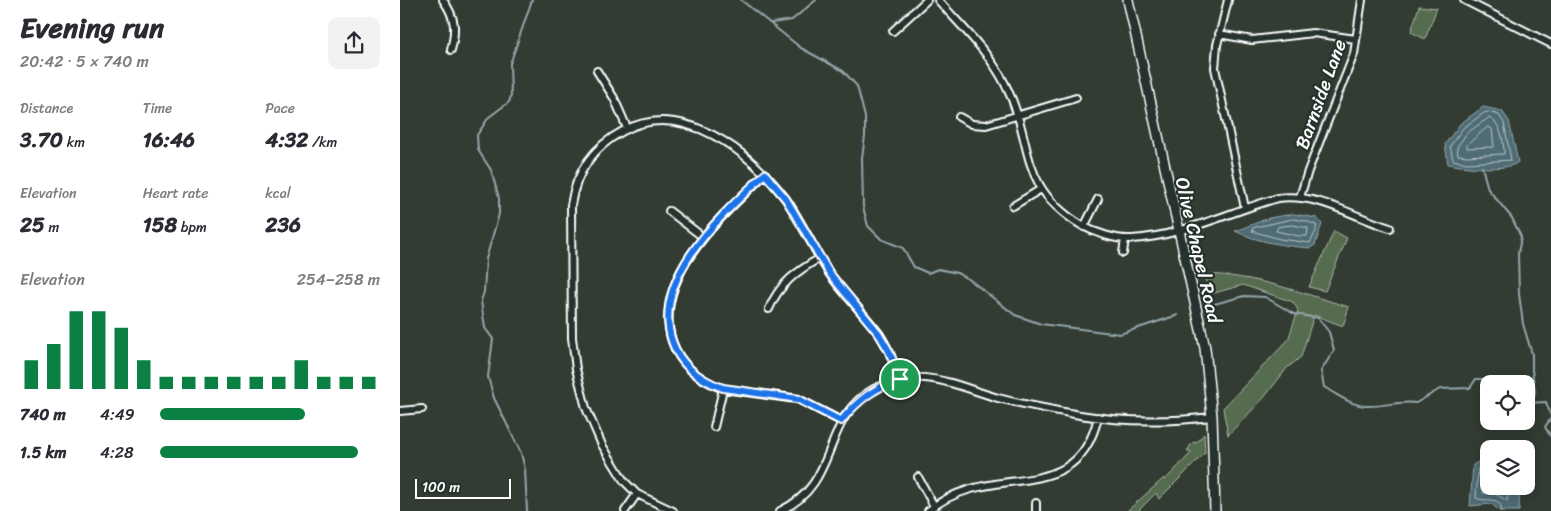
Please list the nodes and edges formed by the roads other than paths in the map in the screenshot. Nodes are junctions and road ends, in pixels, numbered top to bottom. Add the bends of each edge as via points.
1 (443, 0) edge
2 (927, 0) edge
3 (938, 0) edge
4 (1128, 0) edge
5 (1228, 0) edge
6 (1362, 0) edge
7 (1464, 0) edge
8 (893, 31) dead end
9 (1219, 34) junction
10 (1356, 39) junction
11 (1551, 44) edge
12 (451, 50) dead end
13 (596, 71) dead end
14 (1076, 98) dead end
15 (958, 116) dead end
16 (1018, 116) junction
17 (627, 128) junction
18 (765, 174) junction
19 (1041, 189) junction
20 (1300, 197) junction
21 (1098, 199) dead end
22 (1014, 206) dead end
23 (1245, 208) junction
24 (669, 211) dead end
25 (1084, 227) junction
26 (1390, 228) dead end
27 (1178, 230) junction
28 (704, 237) junction
29 (1125, 239) junction
30 (1123, 253) dead end
31 (820, 258) junction
32 (768, 309) dead end
33 (900, 379) junction
34 (723, 388) junction
35 (422, 409) dead end
36 (400, 411) edge
37 (1098, 417) junction
38 (1212, 417) junction
39 (841, 421) junction
40 (714, 427) dead end
41 (1092, 454) dead end
42 (918, 477) dead end
43 (637, 494) junction
44 (978, 496) dead end
45 (1046, 501) dead end
46 (934, 506) junction
47 (625, 511) edge
48 (673, 511) edge
49 (780, 511) edge
50 (928, 511) edge
51 (1036, 511) edge
52 (1216, 511) edge

1 - 12 street via 455,27
2 - 8 street
3 - 16 street via 992,63
4 - 27 main road, Olive Chapel Road
5 - 9 street
6 - 10 street, Barnside Lane
7 - 11 street
9 - 10 street via 1252,40 1313,33
9 - 23 street via 1216,74
10 - 20 street, Barnside Lane via 1354,54
13 - 17 street via 614,98
14 - 16 street
15 - 16 street via 980,126
16 - 19 street via 1027,156
17 - 18 street via 665,122 697,128 732,146
17 - 43 street via 607,140 593,154 581,171 573,192 572,338 579,384 594,428 616,471
18 - 28 street
18 - 31 street via 786,199
19 - 22 street
19 - 25 street via 1057,207
20 - 23 street via 1278,198
20 - 26 street via 1323,202
21 - 25 street
23 - 27 street
24 - 28 street
25 - 29 street
27 - 29 street
27 - 38 main road, Olive Chapel Road via 1205,348
28 - 34 street via 672,290 669,327 676,352 688,367 702,379
29 - 30 street
31 - 32 street via 786,282
31 - 33 street via 840,288 879,334
33 - 37 street via 940,379 1000,398
33 - 39 street via 868,394
34 - 39 street via 798,399
34 - 40 street
35 - 36 street
37 - 38 street via 1165,420
37 - 41 street
38 - 52 main road, Olive Chapel Road
39 - 49 street via 817,480 802,496
42 - 46 street
43 - 47 street
43 - 48 street
44 - 46 street via 954,498
45 - 51 street via 1033,503
46 - 50 street

